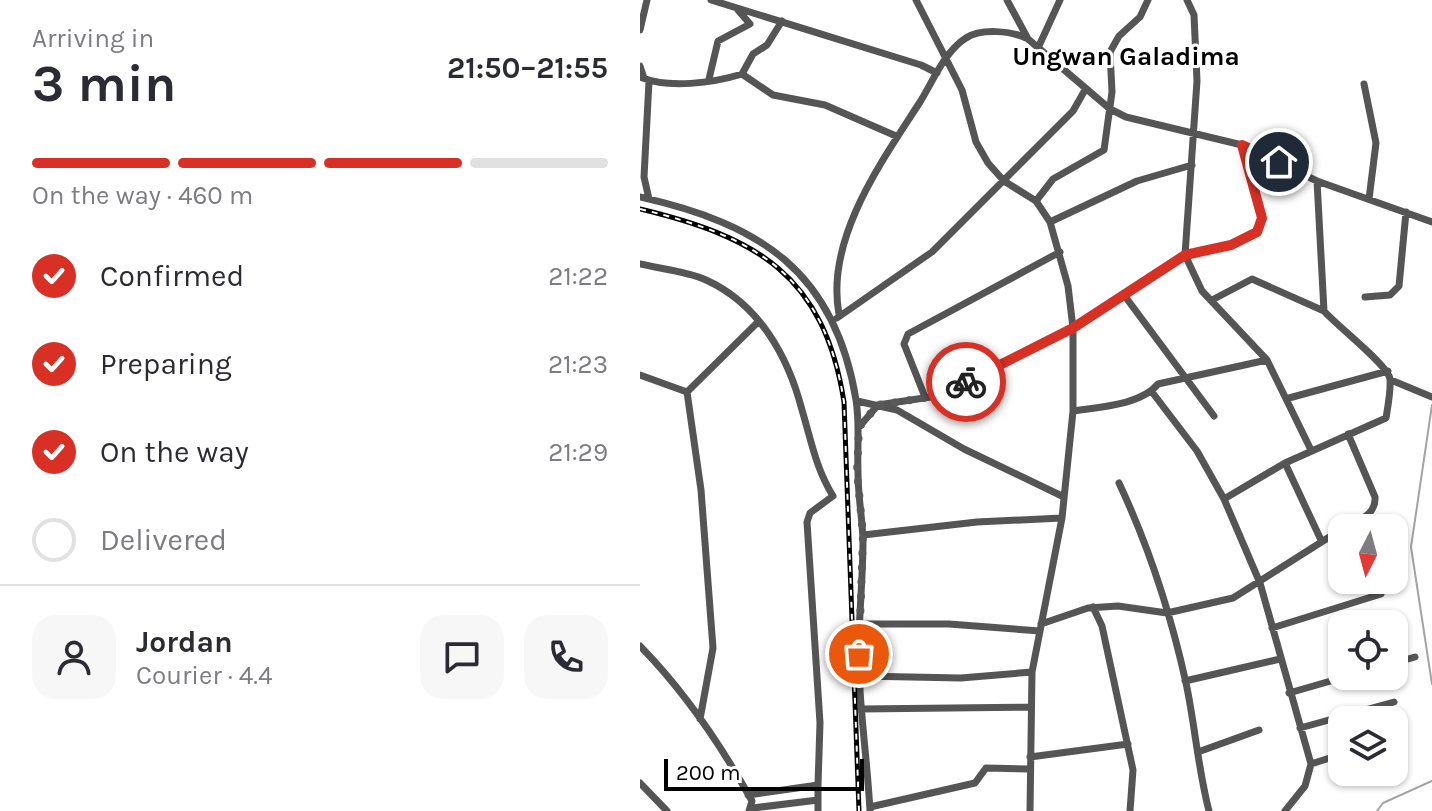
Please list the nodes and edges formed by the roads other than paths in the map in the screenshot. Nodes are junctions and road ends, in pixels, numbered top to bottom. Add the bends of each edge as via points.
1 (647, 0) edge
2 (711, 0) edge
3 (916, 0) edge
4 (1007, 0) edge
5 (1060, 0) edge
6 (1148, 0) edge
7 (1187, 0) edge
8 (736, 8) junction
9 (782, 21) junction
10 (640, 30) edge
11 (1028, 39) junction
12 (1038, 48) junction
13 (946, 59) junction
14 (640, 66) edge
15 (937, 73) junction
16 (742, 74) junction
17 (644, 79) edge
18 (709, 79) junction
19 (1364, 84) dead end
20 (1085, 90) junction
21 (1110, 109) junction
22 (1196, 133) junction
23 (896, 136) junction
24 (1242, 145) junction
25 (1192, 165) junction
26 (1004, 181) junction
27 (1317, 181) junction
28 (640, 197) edge
29 (649, 199) junction
30 (1369, 199) junction
31 (1036, 201) junction
32 (1406, 212) junction
33 (1050, 222) junction
34 (1432, 222) edge
35 (1060, 252) junction
36 (1185, 255) junction
37 (640, 264) edge
38 (1124, 295) junction
39 (1365, 297) dead end
40 (1212, 300) junction
41 (1324, 311) junction
42 (839, 314) junction
43 (759, 321) junction
44 (834, 323) junction
45 (1073, 328) junction
46 (1267, 360) junction
47 (1388, 371) junction
48 (640, 375) edge
49 (1187, 376) junction
50 (1391, 380) junction
51 (687, 392) junction
52 (1152, 392) junction
53 (925, 397) junction
54 (1432, 397) edge
55 (1289, 398) junction
56 (857, 401) junction
57 (878, 405) junction
58 (1073, 411) junction
59 (1214, 416) dead end
60 (859, 427) junction
61 (1348, 434) junction
62 (1311, 450) junction
63 (1285, 463) junction
64 (1119, 483) dead end
65 (1064, 497) junction
66 (1224, 499) junction
67 (1370, 514) edge
68 (1062, 518) junction
69 (863, 535) junction
70 (1328, 536) edge
71 (1321, 540) junction
72 (1260, 583) junction
73 (1381, 594) dead end
74 (1093, 607) junction
75 (1167, 613) junction
76 (861, 624) junction
77 (1040, 628) junction
78 (1272, 628) junction
79 (640, 646) edge
80 (1415, 657) dead end
81 (1280, 659) junction
82 (1408, 659) edge
83 (1032, 672) junction
84 (860, 676) junction
85 (1185, 681) junction
86 (1328, 682) edge
87 (1289, 693) junction
88 (1394, 702) dead end
89 (1030, 707) junction
90 (861, 709) junction
91 (700, 719) junction
92 (1300, 728) junction
93 (1259, 730) dead end
94 (1128, 744) junction
95 (1198, 752) junction
96 (1030, 757) junction
97 (1328, 759) edge
98 (1311, 764) junction
99 (1030, 769) junction
100 (640, 783) edge
101 (818, 785) junction
102 (748, 795) junction
103 (818, 800) junction
104 (751, 809) edge
105 (870, 809) edge
106 (667, 811) edge
107 (818, 811) edge
108 (1030, 811) edge
109 (1130, 811) edge
110 (1209, 811) edge
111 (1285, 811) edge

1 - 10 street
2 - 8 street
3 - 13 street
4 - 11 street
5 - 12 street
6 - 21 street via 1113,45
7 - 22 street via 1196,42
8 - 9 street
8 - 18 street via 750,24 718,41
9 - 15 street
9 - 16 street
11 - 12 street
11 - 13 street via 981,33 967,37
12 - 20 street
13 - 15 street
13 - 26 street via 962,90 976,142
14 - 17 street
15 - 23 street
16 - 18 street
16 - 23 street via 773,95 825,105
17 - 18 street
17 - 29 street via 644,177
19 - 30 street via 1376,143
20 - 21 street
20 - 26 street via 1073,111
21 - 22 street
21 - 31 street via 1104,150 1053,179
22 - 24 street
22 - 25 street
23 - 42 street via 866,193 839,264
24 - 27 street
24 - 36 street via 1262,225 1231,245
25 - 33 street via 1137,181
25 - 36 street
26 - 31 street
26 - 42 street via 932,252
27 - 30 street
27 - 41 street
28 - 29 street
29 - 44 street via 753,235 786,258
30 - 32 street
31 - 33 street
32 - 34 street
32 - 39 street via 1399,286 1390,295
33 - 35 street
35 - 45 street
35 - 53 street via 908,334 904,344
36 - 38 street
36 - 40 street via 1192,275
37 - 43 street via 706,280
38 - 45 street
38 - 49 street
40 - 41 street via 1252,279
40 - 46 street
41 - 47 street
42 - 44 street
43 - 51 street
43 - 101 street via 788,367 810,445 833,496 810,513 807,522 820,723
44 - 56 street
45 - 53 street via 947,392
45 - 58 street
46 - 49 street
46 - 55 street
47 - 50 street
47 - 55 street
48 - 51 street
49 - 52 street via 1158,384
49 - 59 street
50 - 54 street
50 - 61 street via 1386,418
51 - 91 street via 701,490 713,648
52 - 58 street via 1111,406
52 - 66 street via 1197,451
53 - 57 street
55 - 62 street
56 - 57 street
56 - 60 street
57 - 60 street
57 - 65 street
58 - 65 street
60 - 69 street
61 - 62 street
61 - 67 street via 1375,497
62 - 63 street
63 - 66 street
63 - 71 street
64 - 75 street
65 - 68 street
66 - 72 street
68 - 69 street
68 - 77 street
69 - 76 street
70 - 71 street
71 - 72 street
72 - 75 street via 1233,598
72 - 78 street
73 - 78 street
74 - 75 street
74 - 77 street
74 - 94 street via 1102,626
75 - 85 street
76 - 77 street
76 - 84 street
77 - 83 street
78 - 81 street
79 - 91 street
80 - 82 street
81 - 85 street
81 - 87 street
83 - 84 street via 961,678
83 - 89 street
84 - 90 street
85 - 95 street
86 - 87 street
87 - 92 street
88 - 92 street
89 - 90 street
89 - 96 street
90 - 105 street
91 - 102 street
92 - 98 street
93 - 95 street
94 - 96 street
94 - 109 street via 1134,792
95 - 110 street
96 - 99 street
97 - 98 street
98 - 111 street via 1305,786
99 - 105 street via 986,768 975,783
99 - 108 street
100 - 106 street
101 - 102 street
101 - 103 street
102 - 104 street
103 - 104 street
103 - 107 street

